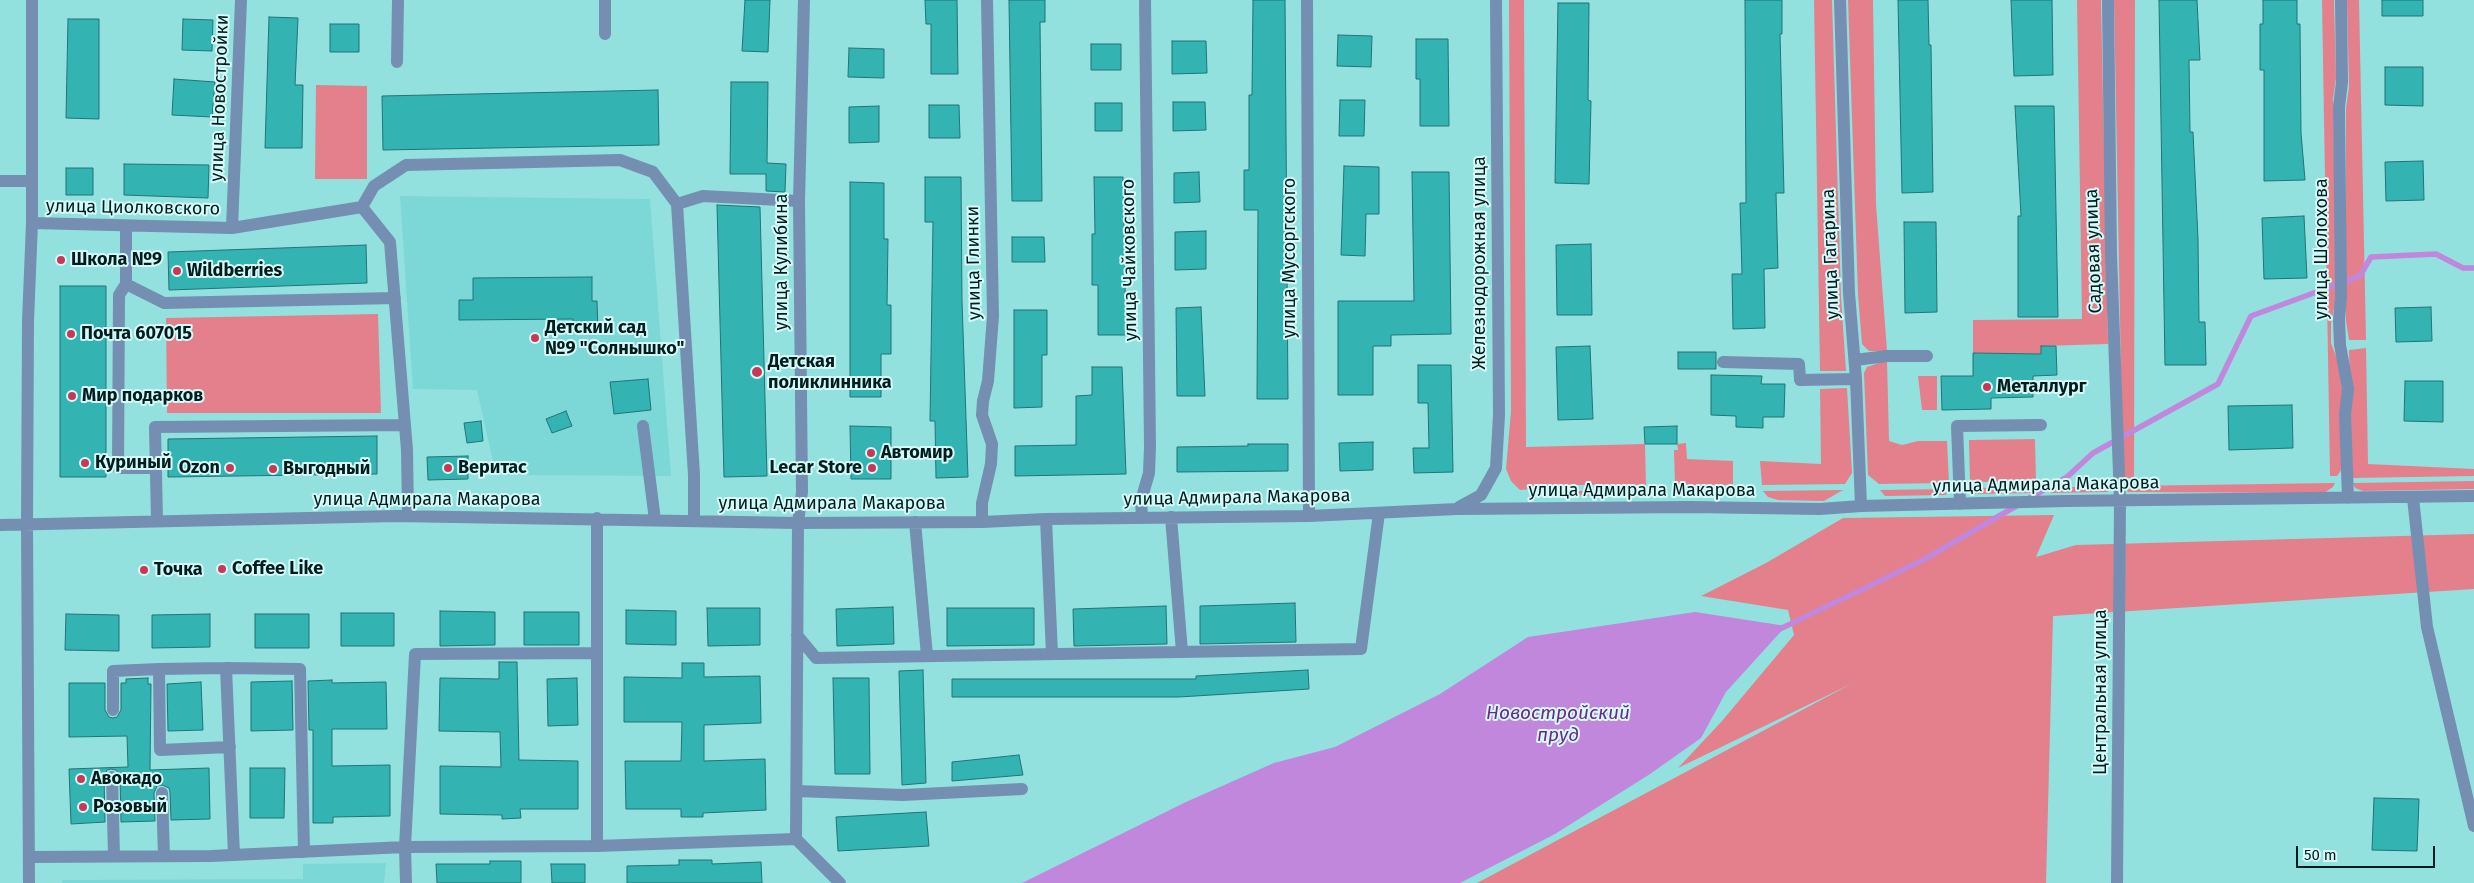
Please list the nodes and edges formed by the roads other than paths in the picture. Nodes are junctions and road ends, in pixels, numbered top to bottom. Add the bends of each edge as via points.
1 (32, 0) edge
2 (241, 0) edge
3 (398, 0) edge
4 (605, 0) edge
5 (804, 0) edge
6 (987, 0) edge
7 (1145, 0) edge
8 (1307, 0) edge
9 (1496, 0) edge
10 (1840, 0) edge
11 (2108, 0) edge
12 (2341, 0) edge
13 (605, 34) dead end
14 (397, 62) dead end
15 (0, 181) edge
16 (31, 181) junction
17 (799, 202) junction
18 (677, 204) junction
19 (362, 207) junction
20 (32, 223) junction
21 (126, 226) junction
22 (232, 228) junction
23 (126, 284) junction
24 (395, 298) junction
25 (1927, 356) dead end
26 (1854, 360) junction
27 (1723, 362) dead end
28 (1856, 379) junction
29 (405, 425) junction
30 (2041, 425) dead end
31 (643, 426) dead end
32 (156, 468) junction
33 (2474, 496) edge
34 (2348, 498) junction
35 (2413, 498) junction
36 (2120, 501) junction
37 (1960, 504) junction
38 (1861, 506) junction
39 (1457, 508) junction
40 (1379, 513) junction
41 (408, 516) junction
42 (1309, 516) junction
43 (1171, 517) junction
44 (596, 518) junction
45 (1142, 518) junction
46 (1046, 519) junction
47 (158, 520) junction
48 (655, 520) junction
49 (694, 521) junction
50 (915, 522) junction
51 (982, 522) junction
52 (798, 523) junction
53 (27, 524) junction
54 (0, 525) edge
55 (797, 635) junction
56 (1182, 652) junction
57 (597, 653) junction
58 (1052, 654) junction
59 (927, 656) junction
60 (226, 668) junction
61 (159, 669) junction
62 (113, 710) dead end
63 (230, 747) junction
64 (112, 777) dead end
65 (1022, 788) dead end
66 (797, 791) junction
67 (162, 793) dead end
68 (2474, 826) edge
69 (796, 839) junction
70 (597, 846) junction
71 (405, 847) junction
72 (304, 852) junction
73 (234, 855) junction
74 (114, 856) junction
75 (164, 856) junction
76 (29, 857) junction
77 (29, 883) edge
78 (406, 883) edge
79 (840, 883) edge
80 (2117, 883) edge

1 - 16 street, улица Циолковского
2 - 22 street, улица Новостройки
3 - 14 street
4 - 13 street
5 - 17 street, улица Кулибина
6 - 51 street, улица Глинки via 993,316 982,415 992,444
7 - 45 street, улица Чайковского via 1150,447 1149,473 1141,501
8 - 42 street, улица Мусоргского
9 - 39 street, Железнодорожная улица via 1499,415 1496,468 1481,495
10 - 26 street, улица Гагарина via 1848,293
11 - 36 street, Садовая улица via 2111,254
12 - 34 street, улица Шолохова via 2339,320 2348,389 2345,414
15 - 16 street
16 - 20 street, улица Циолковского
17 - 18 street via 704,196
17 - 52 street, улица Кулибина via 802,492
18 - 19 street via 653,172 620,160 406,165 374,186
18 - 49 street
19 - 22 street, улица Циолковского
19 - 24 street via 390,242
20 - 21 street, улица Циолковского
20 - 53 street, улица Циолковского
21 - 22 street, улица Циолковского
21 - 23 street
23 - 24 street via 164,303
23 - 32 street via 118,295 118,468
24 - 29 street
25 - 26 street
26 - 28 street, улица Гагарина
27 - 28 street via 1799,364 1800,380
28 - 38 street, улица Гагарина
29 - 32 street via 155,426
29 - 41 street
30 - 37 street via 1958,426
31 - 48 street
32 - 47 street
33 - 35 street, улица Адмирала Макарова
34 - 35 street, улица Адмирала Макарова
34 - 36 street, улица Адмирала Макарова
35 - 68 street via 2427,627
36 - 37 street, улица Адмирала Макарова
36 - 80 street, Центральная улица
37 - 38 street, улица Адмирала Макарова
38 - 39 street, улица Адмирала Макарова via 1820,509
39 - 40 street, улица Адмирала Макарова
40 - 42 street, улица Адмирала Макарова
40 - 56 street via 1361,649
41 - 44 street, улица Адмирала Макарова
41 - 47 street, улица Адмирала Макарова
42 - 43 street, улица Адмирала Макарова
43 - 45 street, улица Адмирала Макарова
43 - 56 street
44 - 48 street, улица Адмирала Макарова
44 - 57 street
45 - 46 street, улица Адмирала Макарова
46 - 51 street, улица Адмирала Макарова
46 - 58 street
47 - 53 street, улица Адмирала Макарова
48 - 49 street, улица Адмирала Макарова
49 - 52 street, улица Адмирала Макарова
50 - 51 street, улица Адмирала Макарова
50 - 52 street, улица Адмирала Макарова
50 - 59 street
52 - 55 street, улица Кулибина
53 - 54 street, улица Адмирала Макарова
53 - 76 street, улица Циолковского
55 - 59 street via 816,658
55 - 66 street, улица Кулибина
56 - 58 street
57 - 70 street
57 - 71 street via 414,654
58 - 59 street
60 - 61 street
60 - 63 street
60 - 72 street via 300,669
61 - 62 street via 113,671
61 - 63 street via 160,750
63 - 73 street
64 - 74 street
65 - 66 street via 903,795
66 - 69 street, улица Кулибина
67 - 75 street
69 - 70 street
69 - 79 street
70 - 71 street
71 - 72 street
71 - 78 street
72 - 73 street
73 - 75 street
74 - 75 street
74 - 76 street
76 - 77 street, улица Циолковского

